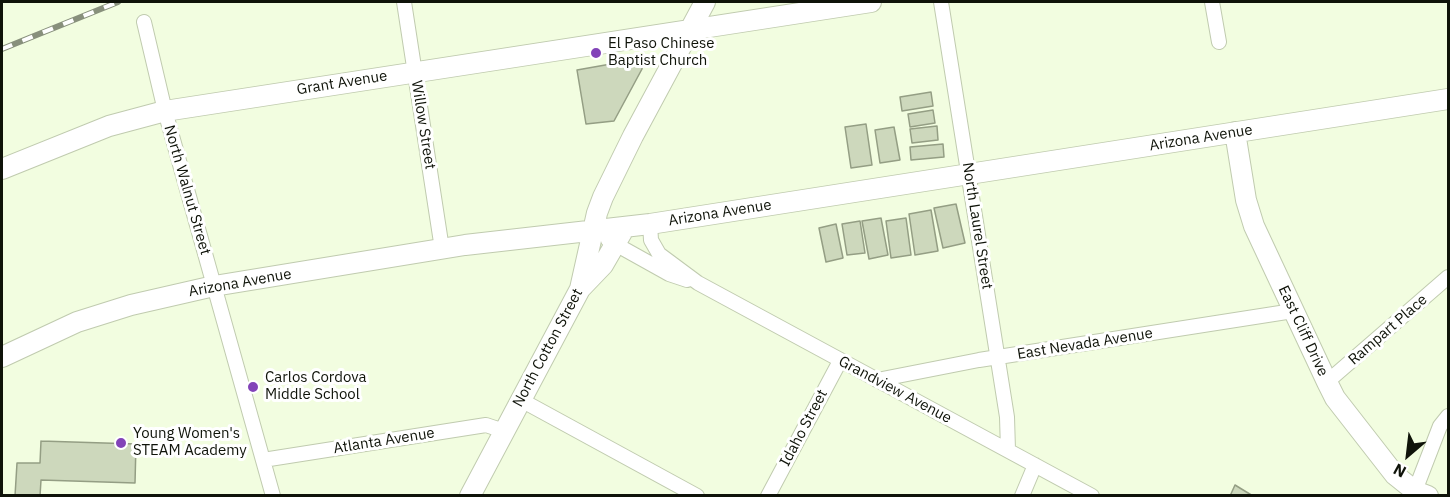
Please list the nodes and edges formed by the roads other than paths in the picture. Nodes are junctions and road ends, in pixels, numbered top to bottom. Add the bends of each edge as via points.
1 (404, 2) edge
2 (705, 2) edge
3 (870, 2) edge
4 (941, 2) edge
5 (1212, 2) edge
6 (144, 22) dead end
7 (690, 30) junction
8 (1219, 42) dead end
9 (414, 71) junction
10 (1449, 99) edge
11 (165, 111) junction
12 (1235, 132) junction
13 (2, 169) edge
14 (969, 174) junction
15 (650, 224) junction
16 (625, 227) junction
17 (594, 230) junction
18 (615, 244) junction
19 (442, 249) junction
20 (1449, 277) edge
21 (698, 283) junction
22 (214, 286) junction
23 (580, 289) junction
24 (1293, 311) junction
25 (2, 357) edge
26 (998, 358) junction
27 (840, 360) junction
28 (877, 380) junction
29 (1327, 382) junction
30 (521, 400) junction
31 (1449, 416) edge
32 (504, 431) junction
33 (1008, 450) junction
34 (263, 460) junction
35 (1035, 465) junction
36 (1418, 494) edge
37 (273, 495) edge
38 (470, 495) edge
39 (697, 495) edge
40 (768, 495) edge
41 (1022, 495) edge
42 (1092, 495) edge

1 - 9 street, Willow Street
2 - 7 main road, North Cotton Street
3 - 7 main road, Grant Avenue
4 - 14 street, North Laurel Street
5 - 8 street
6 - 11 street, North Walnut Street
7 - 9 main road, Grant Avenue
7 - 17 main road, North Cotton Street via 603,197
9 - 11 main road, Grant Avenue
9 - 19 street, Willow Street
10 - 12 main road, Arizona Avenue
11 - 13 main road, Grant Avenue via 109,126
11 - 22 street, North Walnut Street
12 - 14 main road, Arizona Avenue
12 - 24 main road, East Cliff Drive via 1254,226
14 - 15 main road, Arizona Avenue
14 - 26 street, North Laurel Street
15 - 16 main road, Arizona Avenue
15 - 21 street, Grandview Avenue via 651,240 659,254
16 - 17 main road, Arizona Avenue
16 - 18 main road
17 - 18 street, Grandview Avenue
17 - 19 main road, Arizona Avenue
17 - 23 main road, North Cotton Street
18 - 21 street, Grandview Avenue via 669,274
18 - 23 main road via 603,265
19 - 22 main road, Arizona Avenue
20 - 29 street, Rampart Place
21 - 27 street, Grandview Avenue
22 - 25 main road, Arizona Avenue via 77,322
22 - 34 street, North Walnut Street
23 - 30 main road, North Cotton Street
24 - 26 street, East Nevada Avenue
24 - 29 main road, East Cliff Drive
26 - 28 street, East Nevada Avenue
26 - 33 street, North Laurel Street
27 - 28 street, Grandview Avenue
27 - 40 street, Idaho Street
28 - 33 street, Grandview Avenue
29 - 36 main road, East Cliff Drive via 1395,475
30 - 32 main road, North Cotton Street
30 - 39 street
31 - 36 street via 1440,426
32 - 34 street, Atlanta Avenue via 486,425
32 - 38 main road, North Cotton Street
33 - 35 street, Grandview Avenue
34 - 37 street, North Walnut Street
35 - 41 street
35 - 42 street, Grandview Avenue

